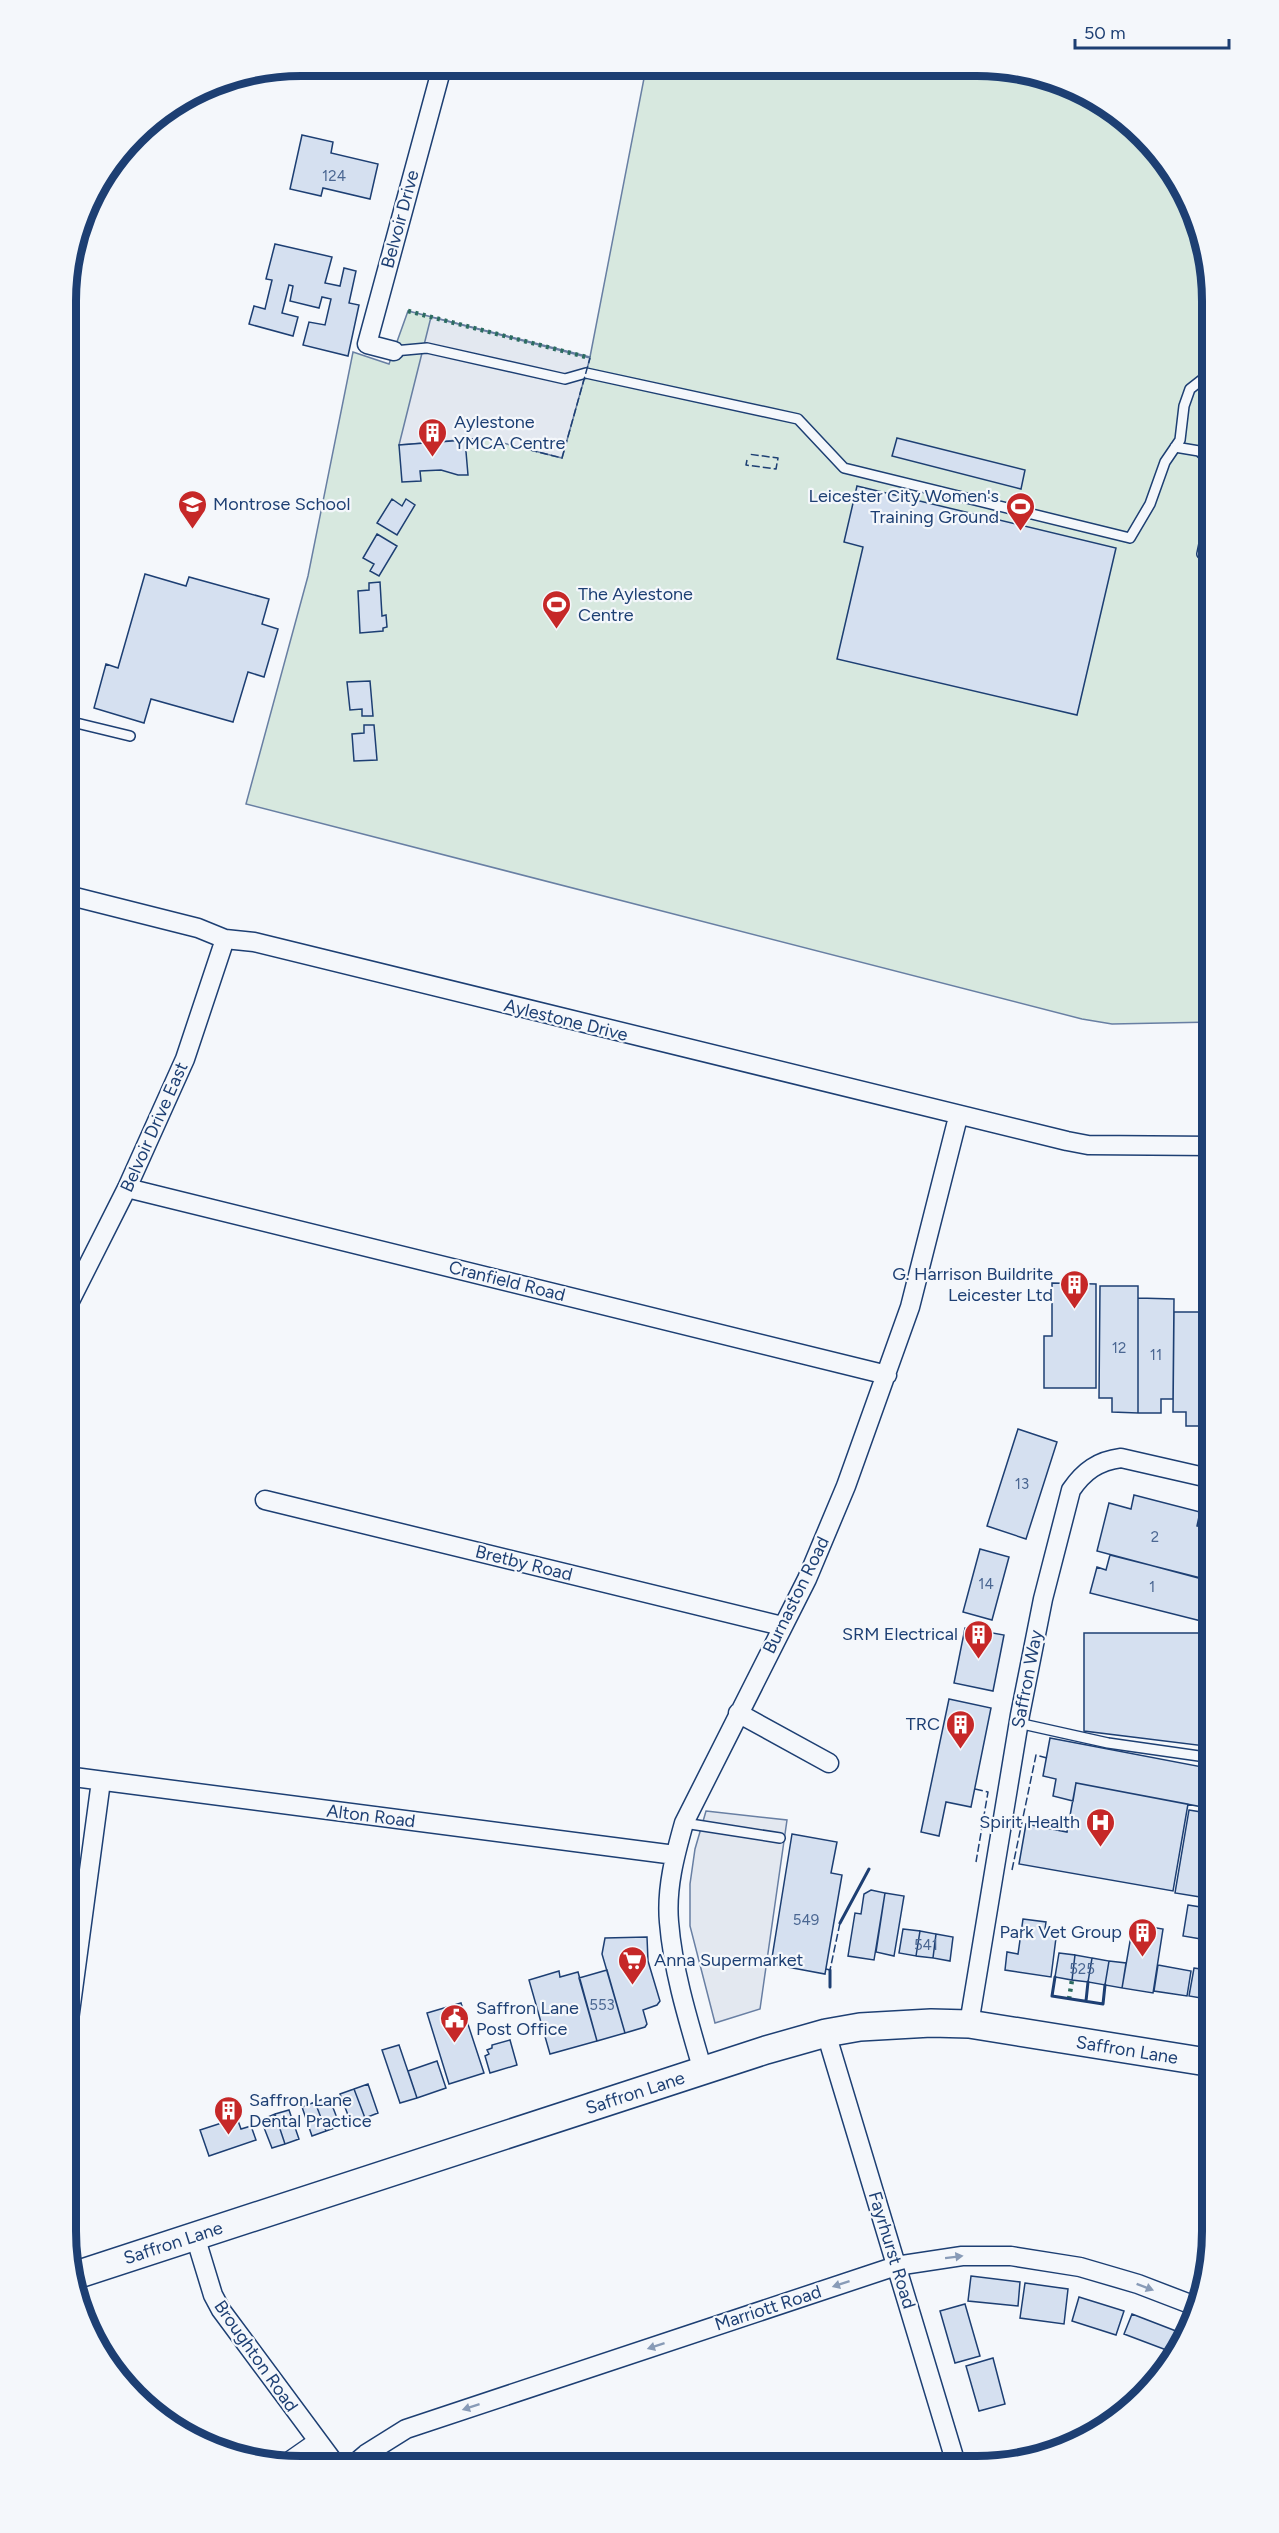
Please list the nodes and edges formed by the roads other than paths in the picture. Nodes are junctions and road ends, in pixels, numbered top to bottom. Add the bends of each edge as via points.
1 (440, 76) edge
2 (394, 351) joint
3 (1202, 380) edge
4 (1175, 447) junction
5 (1202, 455) edge
6 (76, 723) edge
7 (130, 736) dead end
8 (76, 897) edge
9 (225, 939) junction
10 (958, 1117) junction
11 (1202, 1146) edge
12 (127, 1188) junction
13 (76, 1289) edge
14 (887, 1375) junction
15 (1202, 1476) edge
16 (265, 1500) dead end
17 (782, 1626) junction
18 (738, 1713) junction
19 (1018, 1723) junction
20 (1202, 1756) edge
21 (829, 1763) dead end
22 (76, 1777) edge
23 (101, 1781) junction
24 (684, 1823) junction
25 (780, 1838) dead end
26 (675, 1855) junction
27 (76, 1967) edge
28 (969, 2024) junction
29 (826, 2033) junction
30 (1202, 2061) edge
31 (703, 2071) junction
32 (195, 2236) junction
33 (896, 2266) junction
34 (81, 2273) edge
35 (1191, 2304) edge
36 (317, 2442) junction
37 (297, 2456) edge
38 (329, 2456) edge
39 (366, 2456) edge
40 (954, 2456) edge

1 - 2 street, Belvoir Drive via 367,345
2 - 4 lane via 427,348 565,379 586,373 798,419 844,468 1130,538
3 - 4 lane via 1190,389 1180,440
4 - 5 lane
6 - 7 lane
8 - 9 street, Aylestone Drive via 198,928
9 - 10 street, Aylestone Drive via 254,942
9 - 12 street, Belvoir Drive East via 185,1059
10 - 11 street, Aylestone Drive via 1089,1145
10 - 14 street, Burnaston Road via 910,1307
12 - 13 street, Belvoir Drive East
12 - 14 street, Cranfield Road
14 - 17 street, Burnaston Road via 846,1486 807,1579
15 - 19 street, Saffron Way via 1121,1458 1106,1460 1080,1478 1071,1490 1043,1599
16 - 17 street, Bretby Road
17 - 18 street, Burnaston Road
18 - 21 street
18 - 24 street, Burnaston Road
19 - 20 lane via 1108,1743
19 - 28 street, Saffron Way
22 - 23 street, Alton Road
23 - 26 street, Alton Road
23 - 27 street
24 - 25 lane
24 - 26 street, Burnaston Road
26 - 31 street, Burnaston Road via 669,1921 673,1953
28 - 29 main road, Saffron Lane via 894,2023
28 - 30 main road, Saffron Lane
29 - 31 main road, Saffron Lane
29 - 33 street, Fayrhurst Road
31 - 32 main road, Saffron Lane
32 - 34 main road, Saffron Lane
32 - 36 street, Broughton Road via 221,2310
33 -> 35 street, Marriott Road via 962,2256 1011,2256 1080,2267
33 -> 39 street, Marriott Road via 406,2429
33 - 40 street, Fayrhurst Road
36 - 37 street
36 - 38 street, Broughton Road

